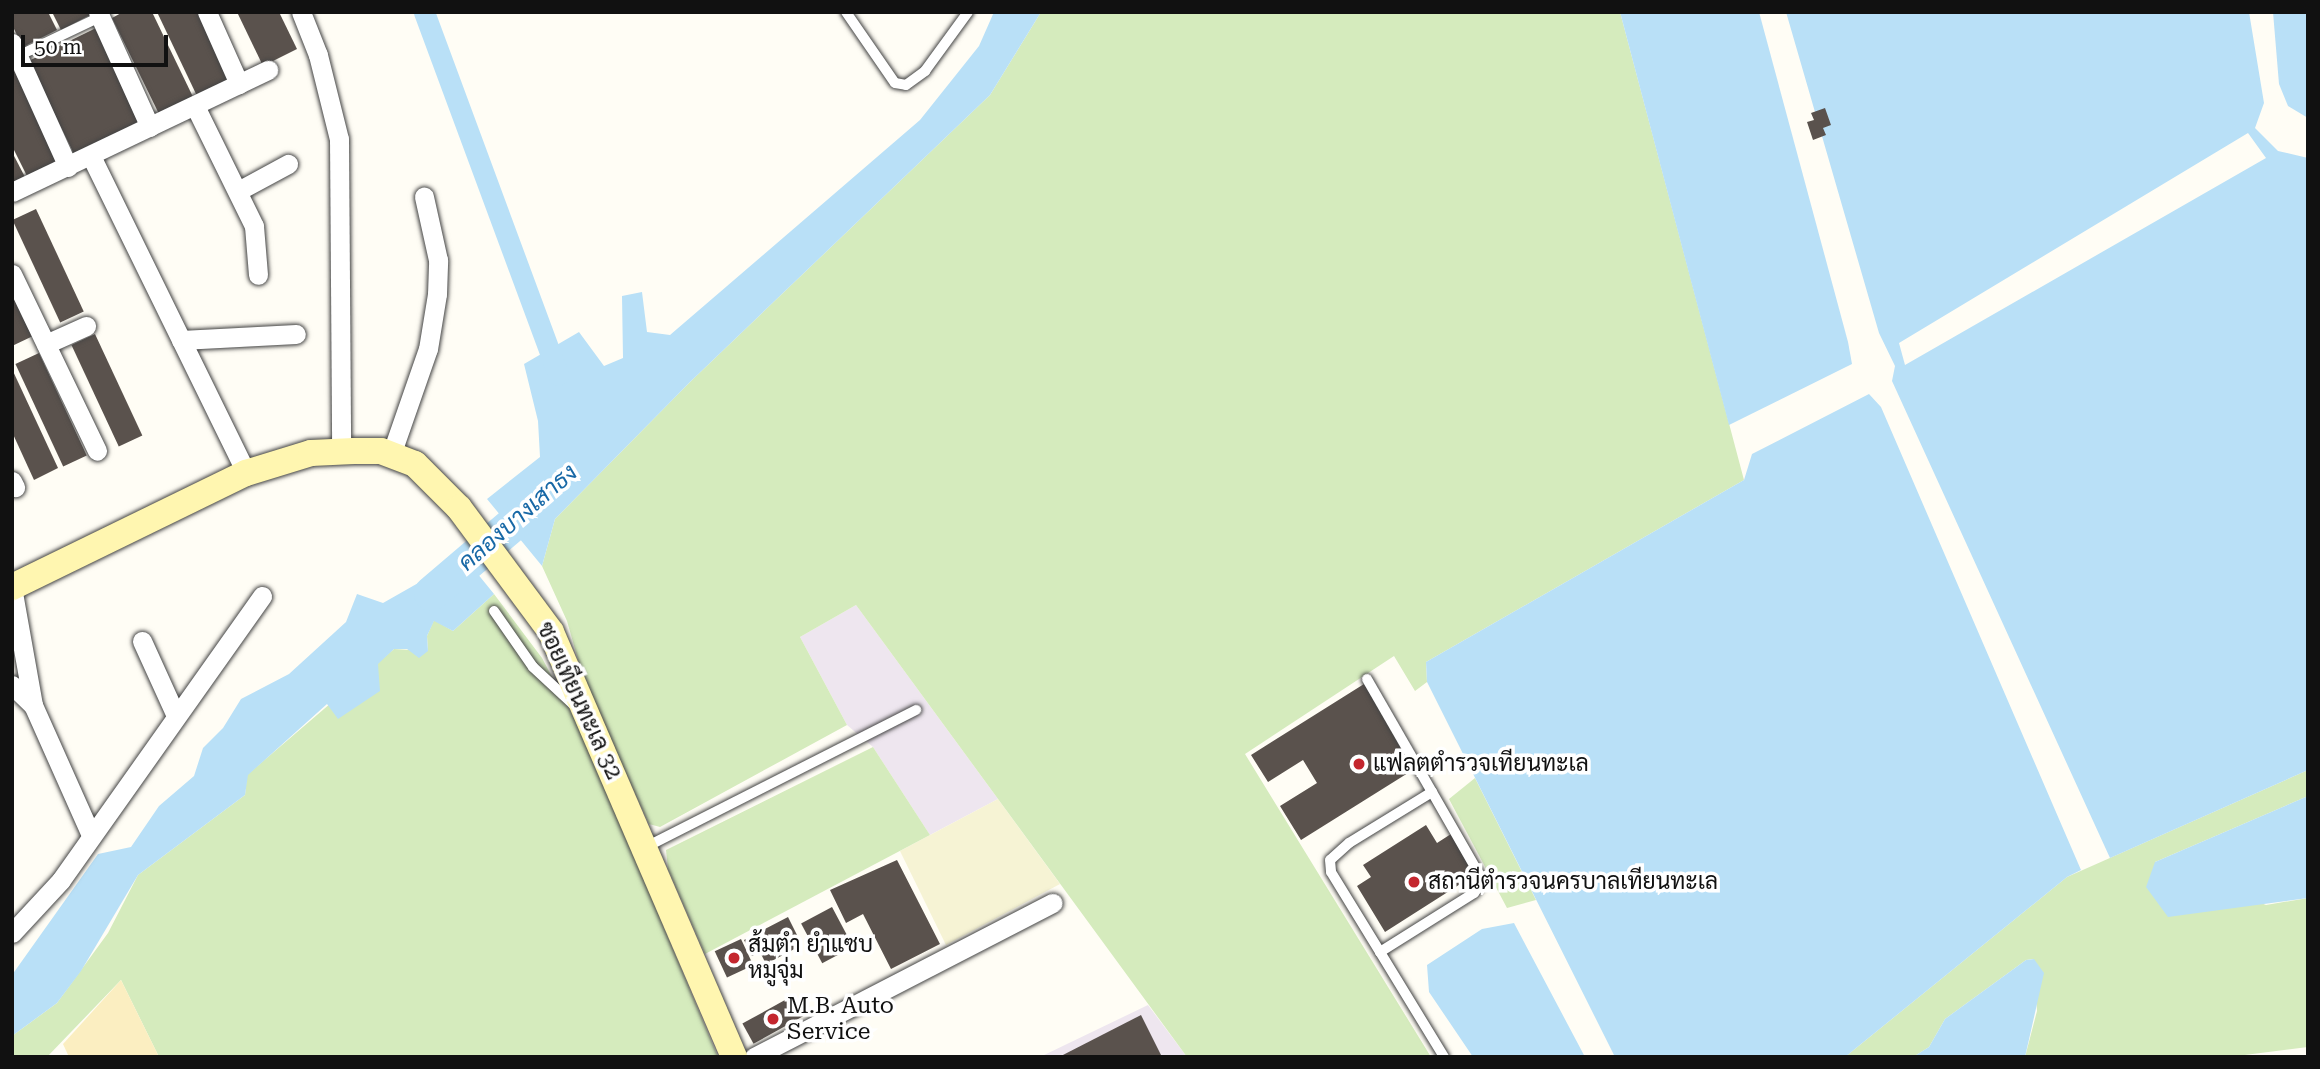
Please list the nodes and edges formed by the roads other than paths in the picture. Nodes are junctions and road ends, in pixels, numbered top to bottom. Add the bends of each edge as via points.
1 (207, 12) edge
2 (301, 12) edge
3 (846, 12) edge
4 (968, 12) edge
5 (102, 14) edge
6 (14, 53) edge
7 (268, 70) dead end
8 (239, 84) junction
9 (195, 106) junction
10 (150, 127) junction
11 (92, 156) junction
12 (288, 164) dead end
13 (68, 167) junction
14 (238, 191) junction
15 (12, 192) edge
16 (424, 197) dead end
17 (12, 274) edge
18 (258, 275) dead end
19 (86, 326) dead end
20 (296, 334) dead end
21 (181, 340) junction
22 (46, 344) junction
23 (97, 451) dead end
24 (341, 452) junction
25 (391, 455) junction
26 (246, 473) junction
27 (12, 587) edge
28 (262, 596) dead end
29 (494, 611) dead end
30 (142, 641) dead end
31 (1367, 679) dead end
32 (12, 685) edge
33 (33, 705) junction
34 (916, 710) dead end
35 (586, 713) junction
36 (176, 716) junction
37 (1432, 792) junction
38 (91, 835) junction
39 (646, 847) junction
40 (1054, 903) dead end
41 (14, 928) edge
42 (1380, 952) junction
43 (734, 1057) edge
44 (754, 1057) edge
45 (1444, 1057) edge

1 - 8 street
2 - 24 street via 318,55 339,139
3 - 4 lane via 895,83 906,85 925,71
5 - 6 lane
5 - 10 street
6 - 13 street
7 - 8 street
8 - 9 street
9 - 10 street
9 - 14 street
10 - 11 street
11 - 13 street
11 - 21 street
12 - 14 street
13 - 15 street
14 - 18 street via 254,226
16 - 25 street via 438,260 438,294 428,349
17 - 22 street
19 - 22 street
20 - 21 street
21 - 26 street
22 - 23 street
24 - 25 street, ซอยเทียนทะเล 32
24 - 26 street, ซอยเทียนทะเล 32 via 312,453
25 - 35 street, ซอยเทียนทะเล 32 via 415,464 459,508 551,632
26 - 27 street, ซอยเทียนทะเล 32
27 - 33 street
28 - 36 street
29 - 35 lane via 551,688
30 - 36 street
31 - 37 lane
32 - 33 street
33 - 38 street
34 - 39 lane
35 - 39 street, ซอยเทียนทะเล 32
36 - 38 street
37 - 42 lane via 1349,843 1330,860 1331,872
37 - 42 lane via 1483,881 1475,893
38 - 41 street via 41,905
39 - 43 street, ซอยเทียนทะเล 32
40 - 44 street
42 - 45 lane

